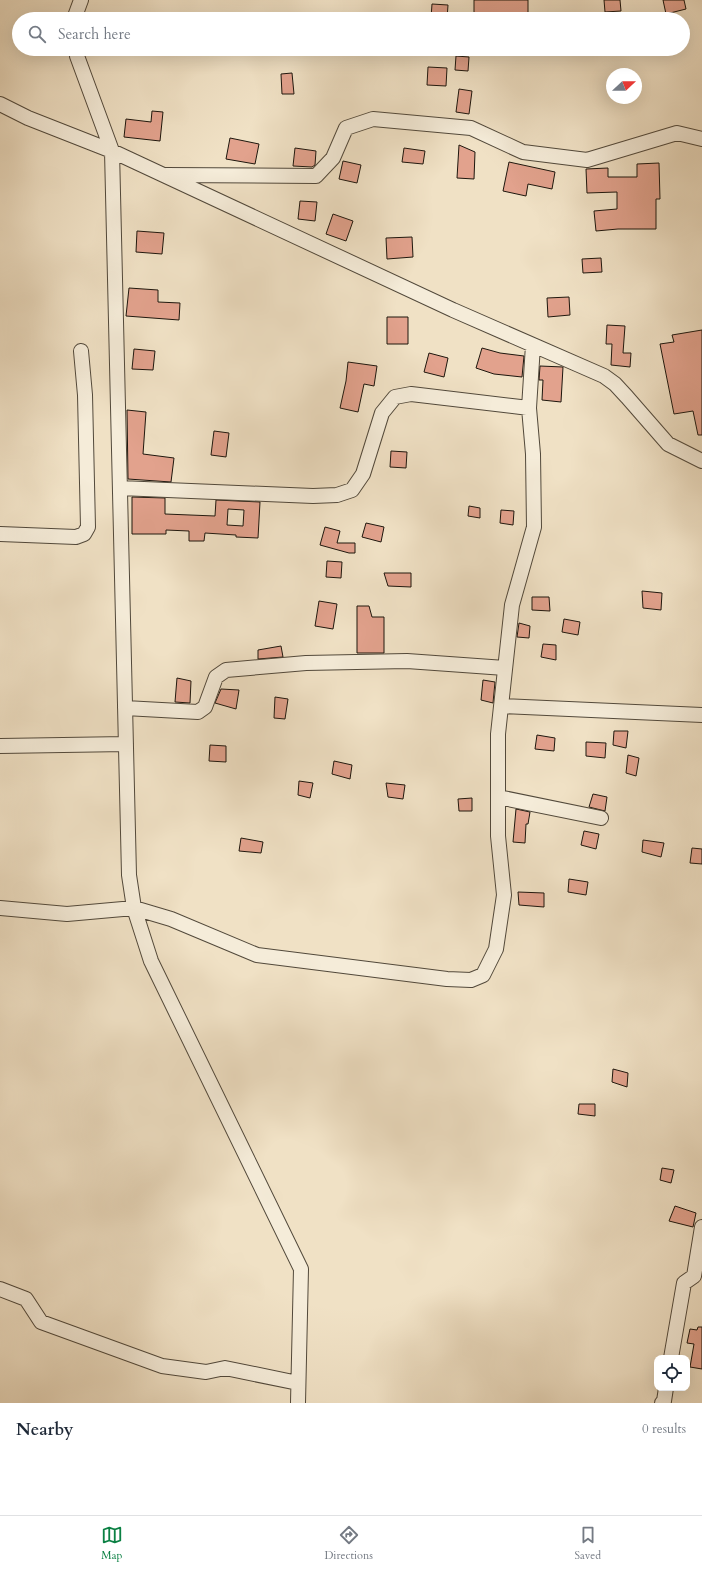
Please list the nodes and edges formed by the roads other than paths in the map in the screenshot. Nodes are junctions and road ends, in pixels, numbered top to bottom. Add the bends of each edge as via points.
1 (81, 0) edge
2 (77, 12) edge
3 (77, 56) edge
4 (0, 104) edge
5 (702, 139) edge
6 (112, 151) junction
7 (162, 175) junction
8 (533, 345) junction
9 (81, 351) dead end
10 (529, 408) junction
11 (702, 461) edge
12 (120, 488) junction
13 (0, 534) edge
14 (505, 668) junction
15 (501, 706) junction
16 (125, 708) junction
17 (702, 715) edge
18 (126, 744) junction
19 (0, 746) edge
20 (498, 797) junction
21 (601, 818) dead end
22 (0, 908) edge
23 (134, 908) junction
24 (702, 1227) edge
25 (698, 1277) edge
26 (0, 1289) edge
27 (672, 1355) edge
28 (298, 1383) junction
29 (666, 1391) edge
30 (298, 1403) edge
31 (662, 1403) edge

1 - 2 street
3 - 6 street
4 - 6 street via 28,118
5 - 7 street via 677,133 587,160 523,152 471,128 373,119 346,128 333,158 316,176
6 - 7 street
6 - 12 street
7 - 8 street
8 - 10 street
8 - 11 street via 604,376 615,384 668,444
9 - 13 street via 85,395 88,527 84,534 76,537
10 - 12 street via 411,394 395,397 382,413 363,474 352,490 337,495
10 - 14 street via 533,454 534,527 512,605
12 - 16 street
14 - 15 street
14 - 16 street via 407,661 306,663 226,670 216,677 205,707 198,712
15 - 17 street
15 - 20 street via 498,734
16 - 18 street
18 - 19 street
18 - 23 street via 129,875
20 - 21 street
20 - 23 street via 498,836 504,895 496,949 483,975 471,980 257,955
22 - 23 street via 67,914
23 - 28 street via 151,961 301,1269
24 - 25 street
25 - 27 street via 684,1283
26 - 28 street via 26,1299 41,1322 162,1366 206,1372 225,1368
28 - 30 street
29 - 31 street

